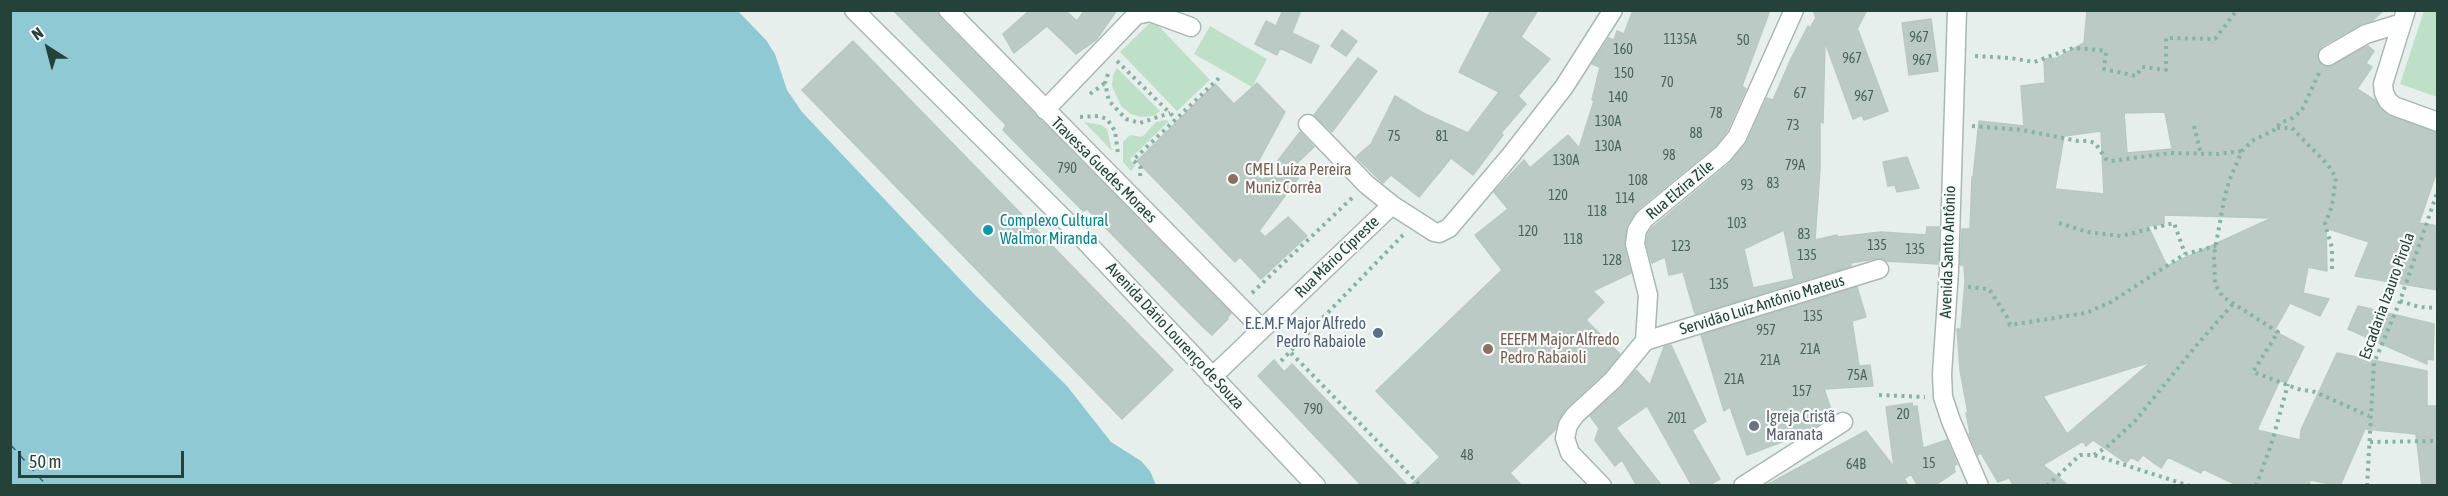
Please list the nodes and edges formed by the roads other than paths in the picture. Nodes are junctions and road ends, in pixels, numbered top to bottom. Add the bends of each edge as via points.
1 (854, 10) edge
2 (948, 10) edge
3 (1613, 10) edge
4 (1794, 10) edge
5 (1957, 10) edge
6 (2404, 16) edge
7 (1191, 27) dead end
8 (2328, 56) road end
9 (1045, 110) junction
10 (2438, 122) edge
11 (1308, 124) dead end
12 (1392, 205) junction
13 (1879, 269) dead end
14 (1262, 329) junction
15 (1645, 341) junction
16 (1212, 377) junction
17 (1843, 422) dead end
18 (1316, 486) edge
19 (1602, 486) edge
20 (1743, 486) edge
21 (1979, 486) edge

1 - 16 street, Avenida Dário Lourenço de Souza via 1072,226
2 - 9 street, Travessa Guedes Moraes
3 - 12 street, Rua Mário Cipreste via 1564,87 1454,224 1445,231 1434,232
4 - 15 street, Rua Elzira Zile via 1737,137 1723,154 1644,219 1637,230 1635,244 1648,295
5 - 21 street, Avenida Santo Antônio via 1943,397
6 - 8 street
6 - 10 street via 2384,93 2394,106
7 - 9 street via 1150,12 1136,15
9 - 14 street, Travessa Guedes Moraes
11 - 12 street
12 - 14 street, Rua Mário Cipreste
13 - 15 street, Servidão Luiz Antônio Mateus
14 - 16 street, Rua Mário Cipreste
15 - 19 street via 1568,425 1565,438 1570,453
16 - 18 street, Avenida Dário Lourenço de Souza
17 - 20 street

